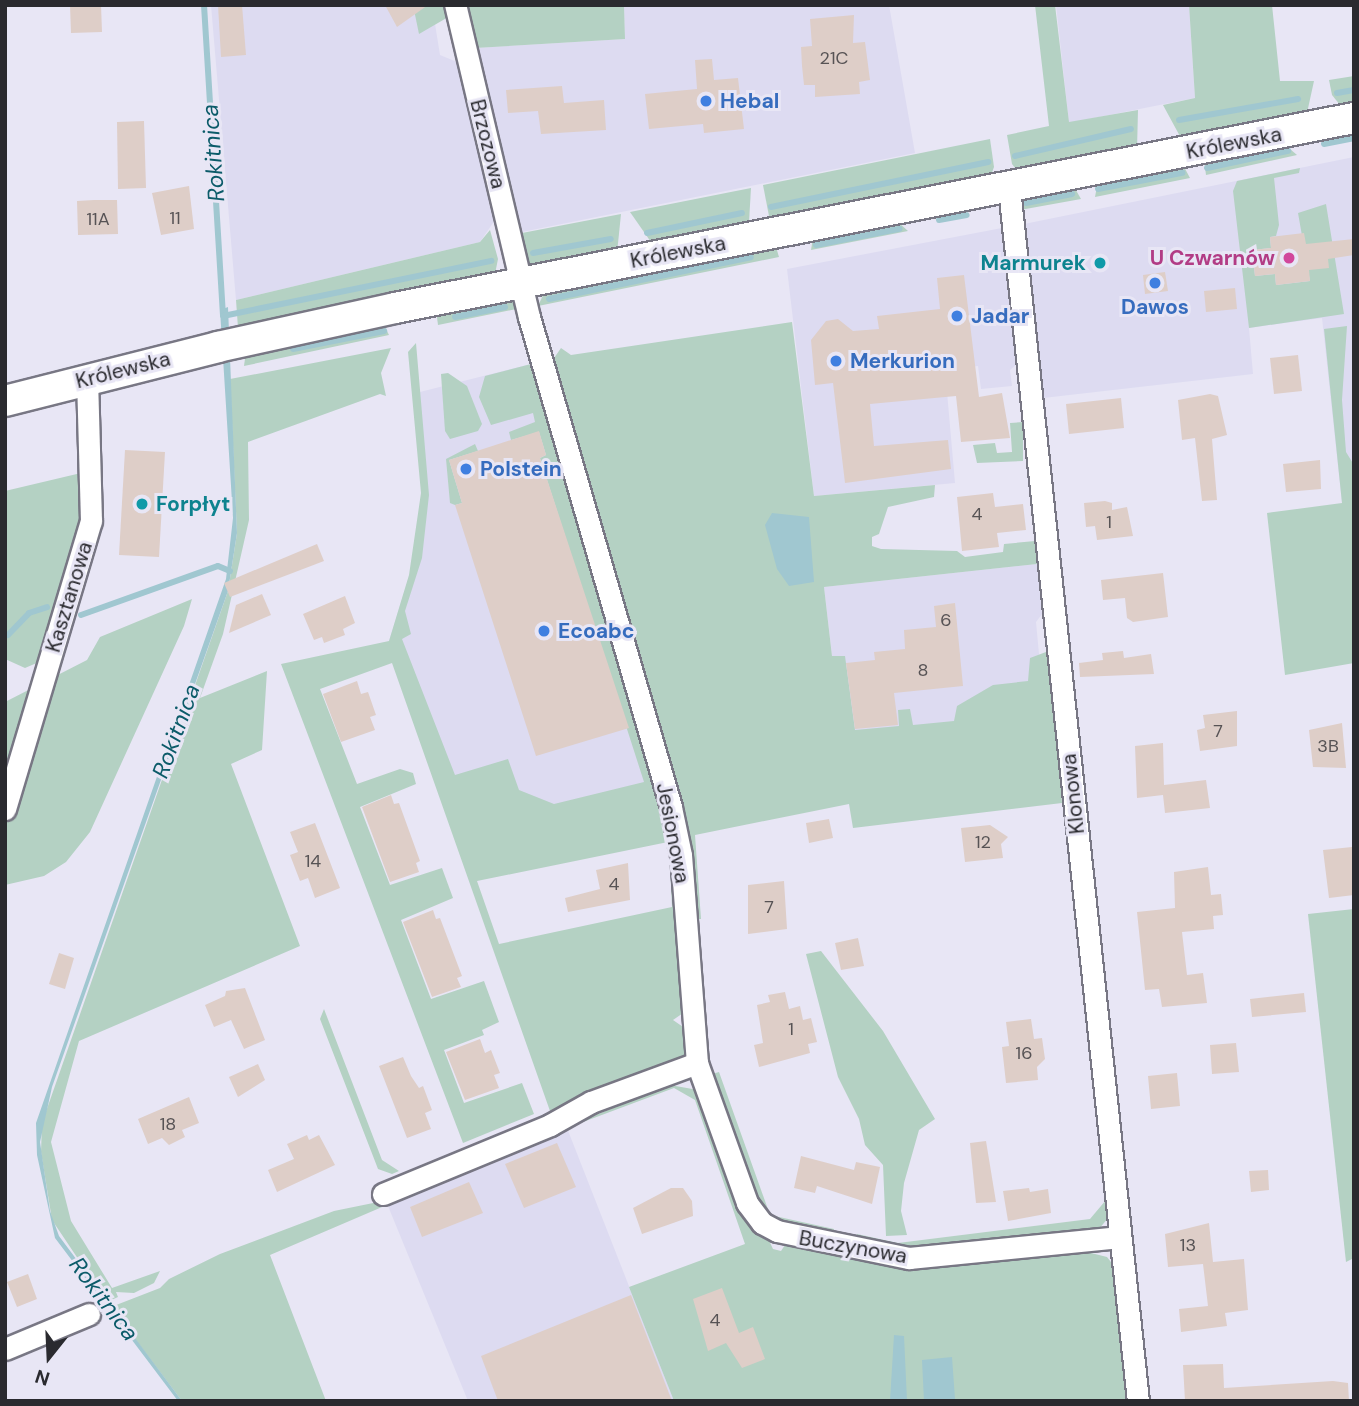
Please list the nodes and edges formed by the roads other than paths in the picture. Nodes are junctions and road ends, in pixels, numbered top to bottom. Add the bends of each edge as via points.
1 (455, 5) edge
2 (1354, 118) edge
3 (1009, 188) junction
4 (522, 282) junction
5 (87, 379) junction
6 (5, 401) edge
7 (5, 809) edge
8 (697, 1063) junction
9 (383, 1194) dead end
10 (1121, 1237) junction
11 (89, 1314) dead end
12 (5, 1349) edge
13 (1138, 1401) edge

1 - 4 street, Brzozowa
2 - 3 main road, Królewska
3 - 4 main road, Królewska
3 - 10 street, Klonowa
4 - 5 main road, Królewska
4 - 8 street, Jesionowa via 671,807 681,855
5 - 6 main road, Królewska
5 - 7 street, Kasztanowa via 91,521
8 - 9 street via 592,1102 550,1125
8 - 10 street, Buczynowa via 747,1203 762,1223 777,1231 909,1258
10 - 13 street, Klonowa
11 - 12 street

